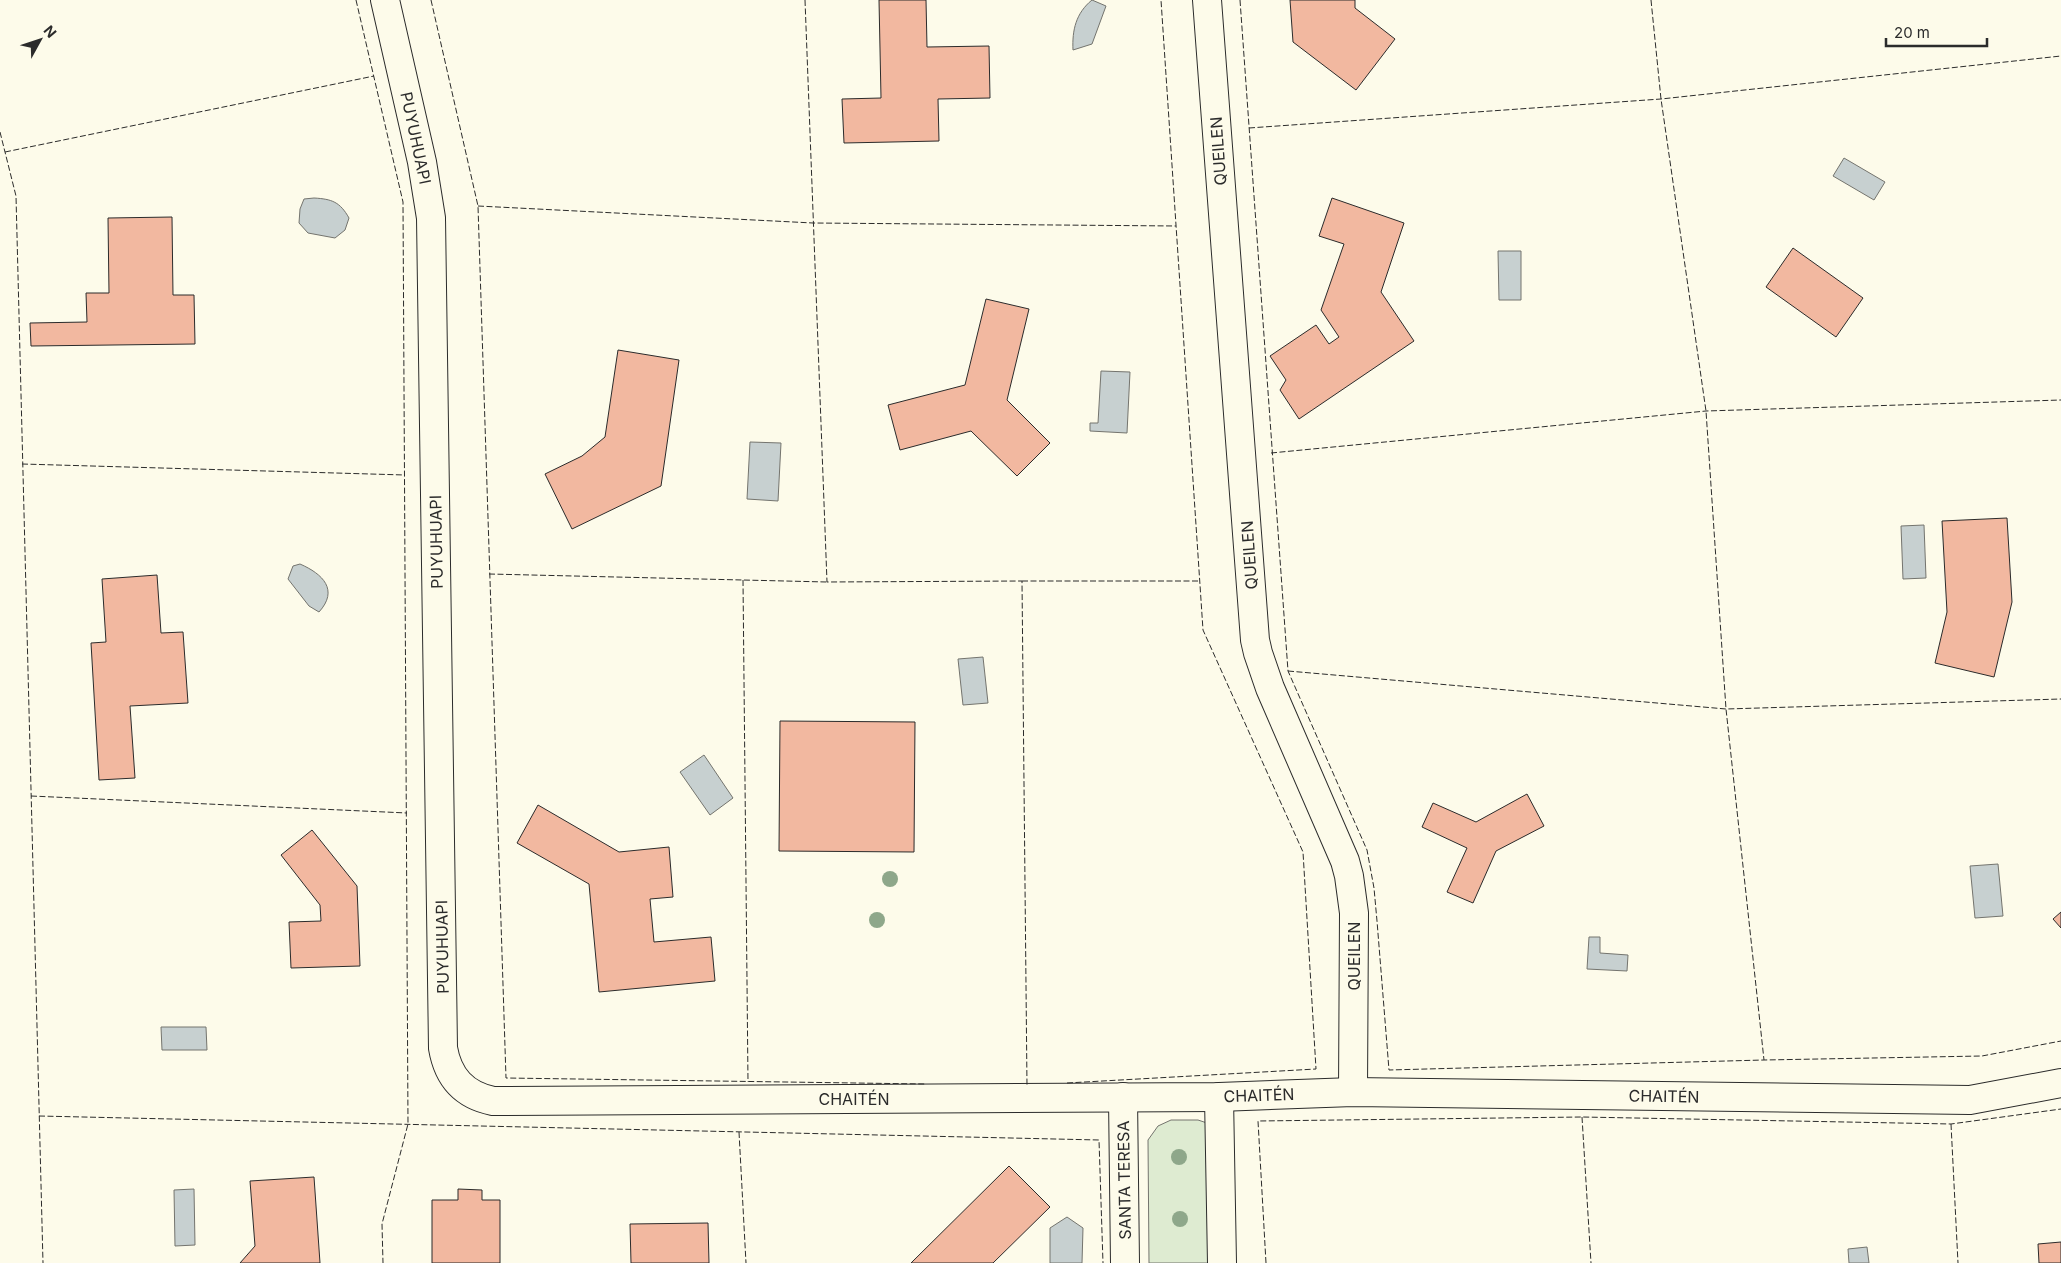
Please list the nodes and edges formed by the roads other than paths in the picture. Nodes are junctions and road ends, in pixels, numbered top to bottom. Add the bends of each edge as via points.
1 (385, 0) edge
2 (1206, 0) edge
3 (2061, 1083) edge
4 (460, 1084) joint
5 (1353, 1092) junction
6 (1123, 1097) junction
7 (1219, 1097) junction
8 (1125, 1263) edge
9 (1222, 1263) edge

1 - 4 street, PUYUHUAPI via 422,162 431,218 443,1048 448,1068
2 - 5 street, QUEILEN via 1255,640 1270,688 1349,876 1354,913
3 - 5 street, CHAITÉN via 1970,1100
4 - 6 street, CHAITÉN via 478,1098 493,1101
5 - 7 street, CHAITÉN
6 - 7 street, CHAITÉN
6 - 8 street, SANTA TERESA
7 - 9 street

